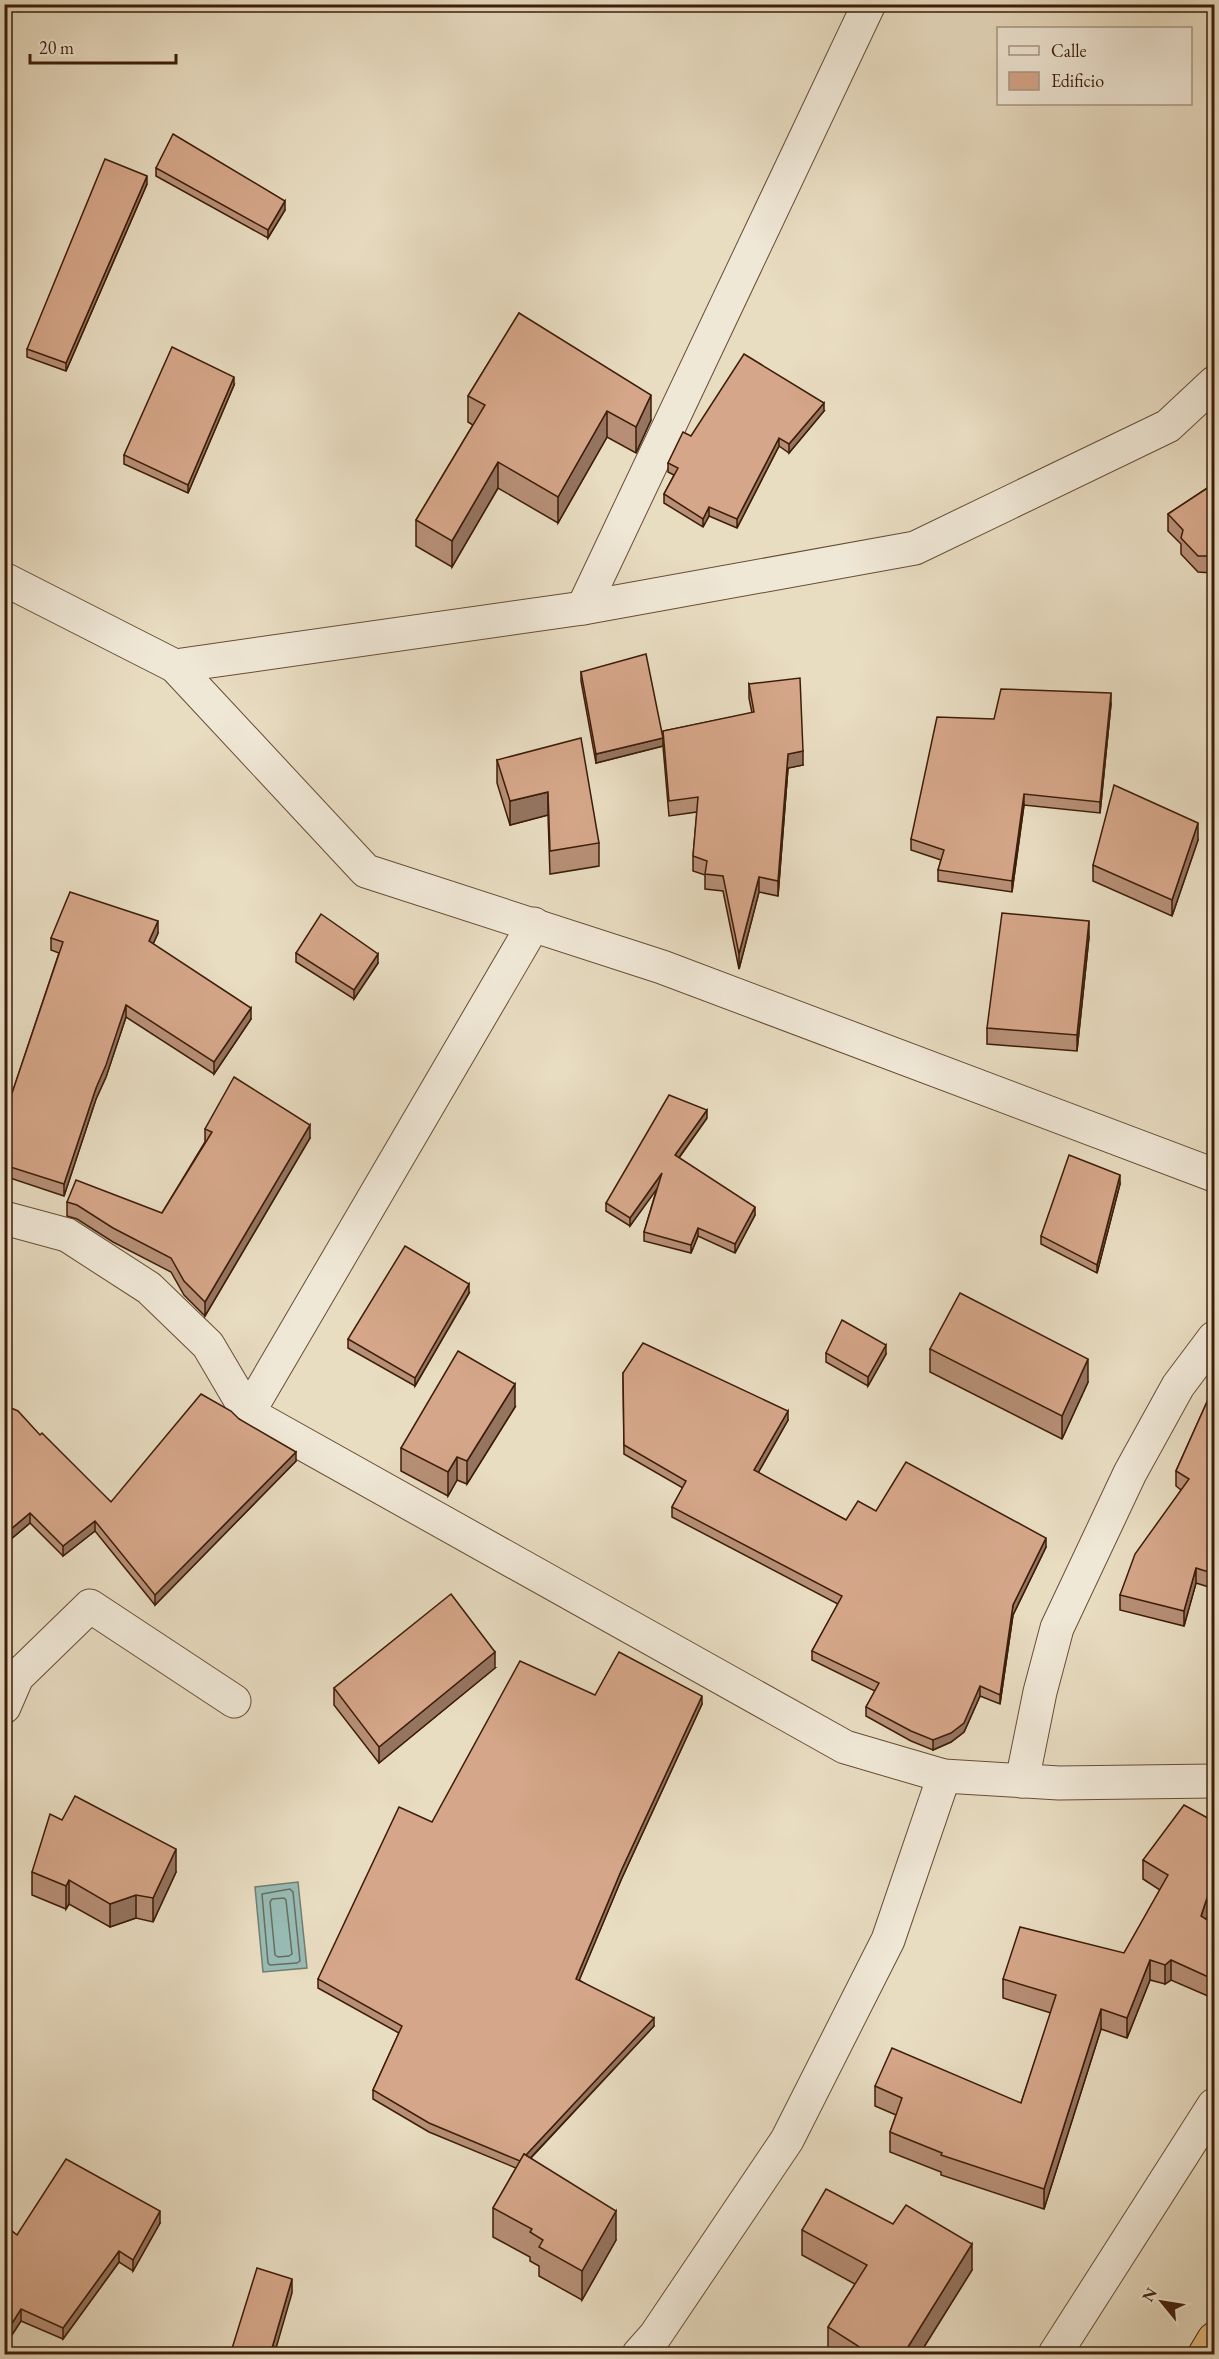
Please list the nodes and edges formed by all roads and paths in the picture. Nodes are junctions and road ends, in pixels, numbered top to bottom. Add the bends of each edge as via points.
1 (869, 4) edge
2 (1215, 383) edge
3 (4, 579) edge
4 (583, 608) junction
5 (175, 666) junction
6 (534, 924) junction
7 (1215, 1175) edge
8 (4, 1218) edge
9 (1215, 1338) edge
10 (248, 1413) junction
11 (234, 1701) dead end
12 (4, 1707) edge
13 (944, 1776) junction
14 (1022, 1781) junction
15 (1215, 1781) edge
16 (1215, 2105) edge
17 (1215, 2339) edge
18 (639, 2355) edge
19 (1055, 2355) edge
20 (1205, 2355) edge

1 - 4 street
2 - 4 street via 1168,426 915,548
3 - 5 street
4 - 5 street
5 - 6 street via 366,871
6 - 7 street via 662,967
6 - 10 street
8 - 10 street via 67,1235 148,1288 208,1345
9 - 14 street via 1178,1386 1130,1473 1057,1628
10 - 13 street via 845,1747
11 - 12 street via 90,1606 17,1677
13 - 14 street
13 - 18 street via 888,1940 787,2140
14 - 15 street
16 - 19 street
17 - 20 highway

